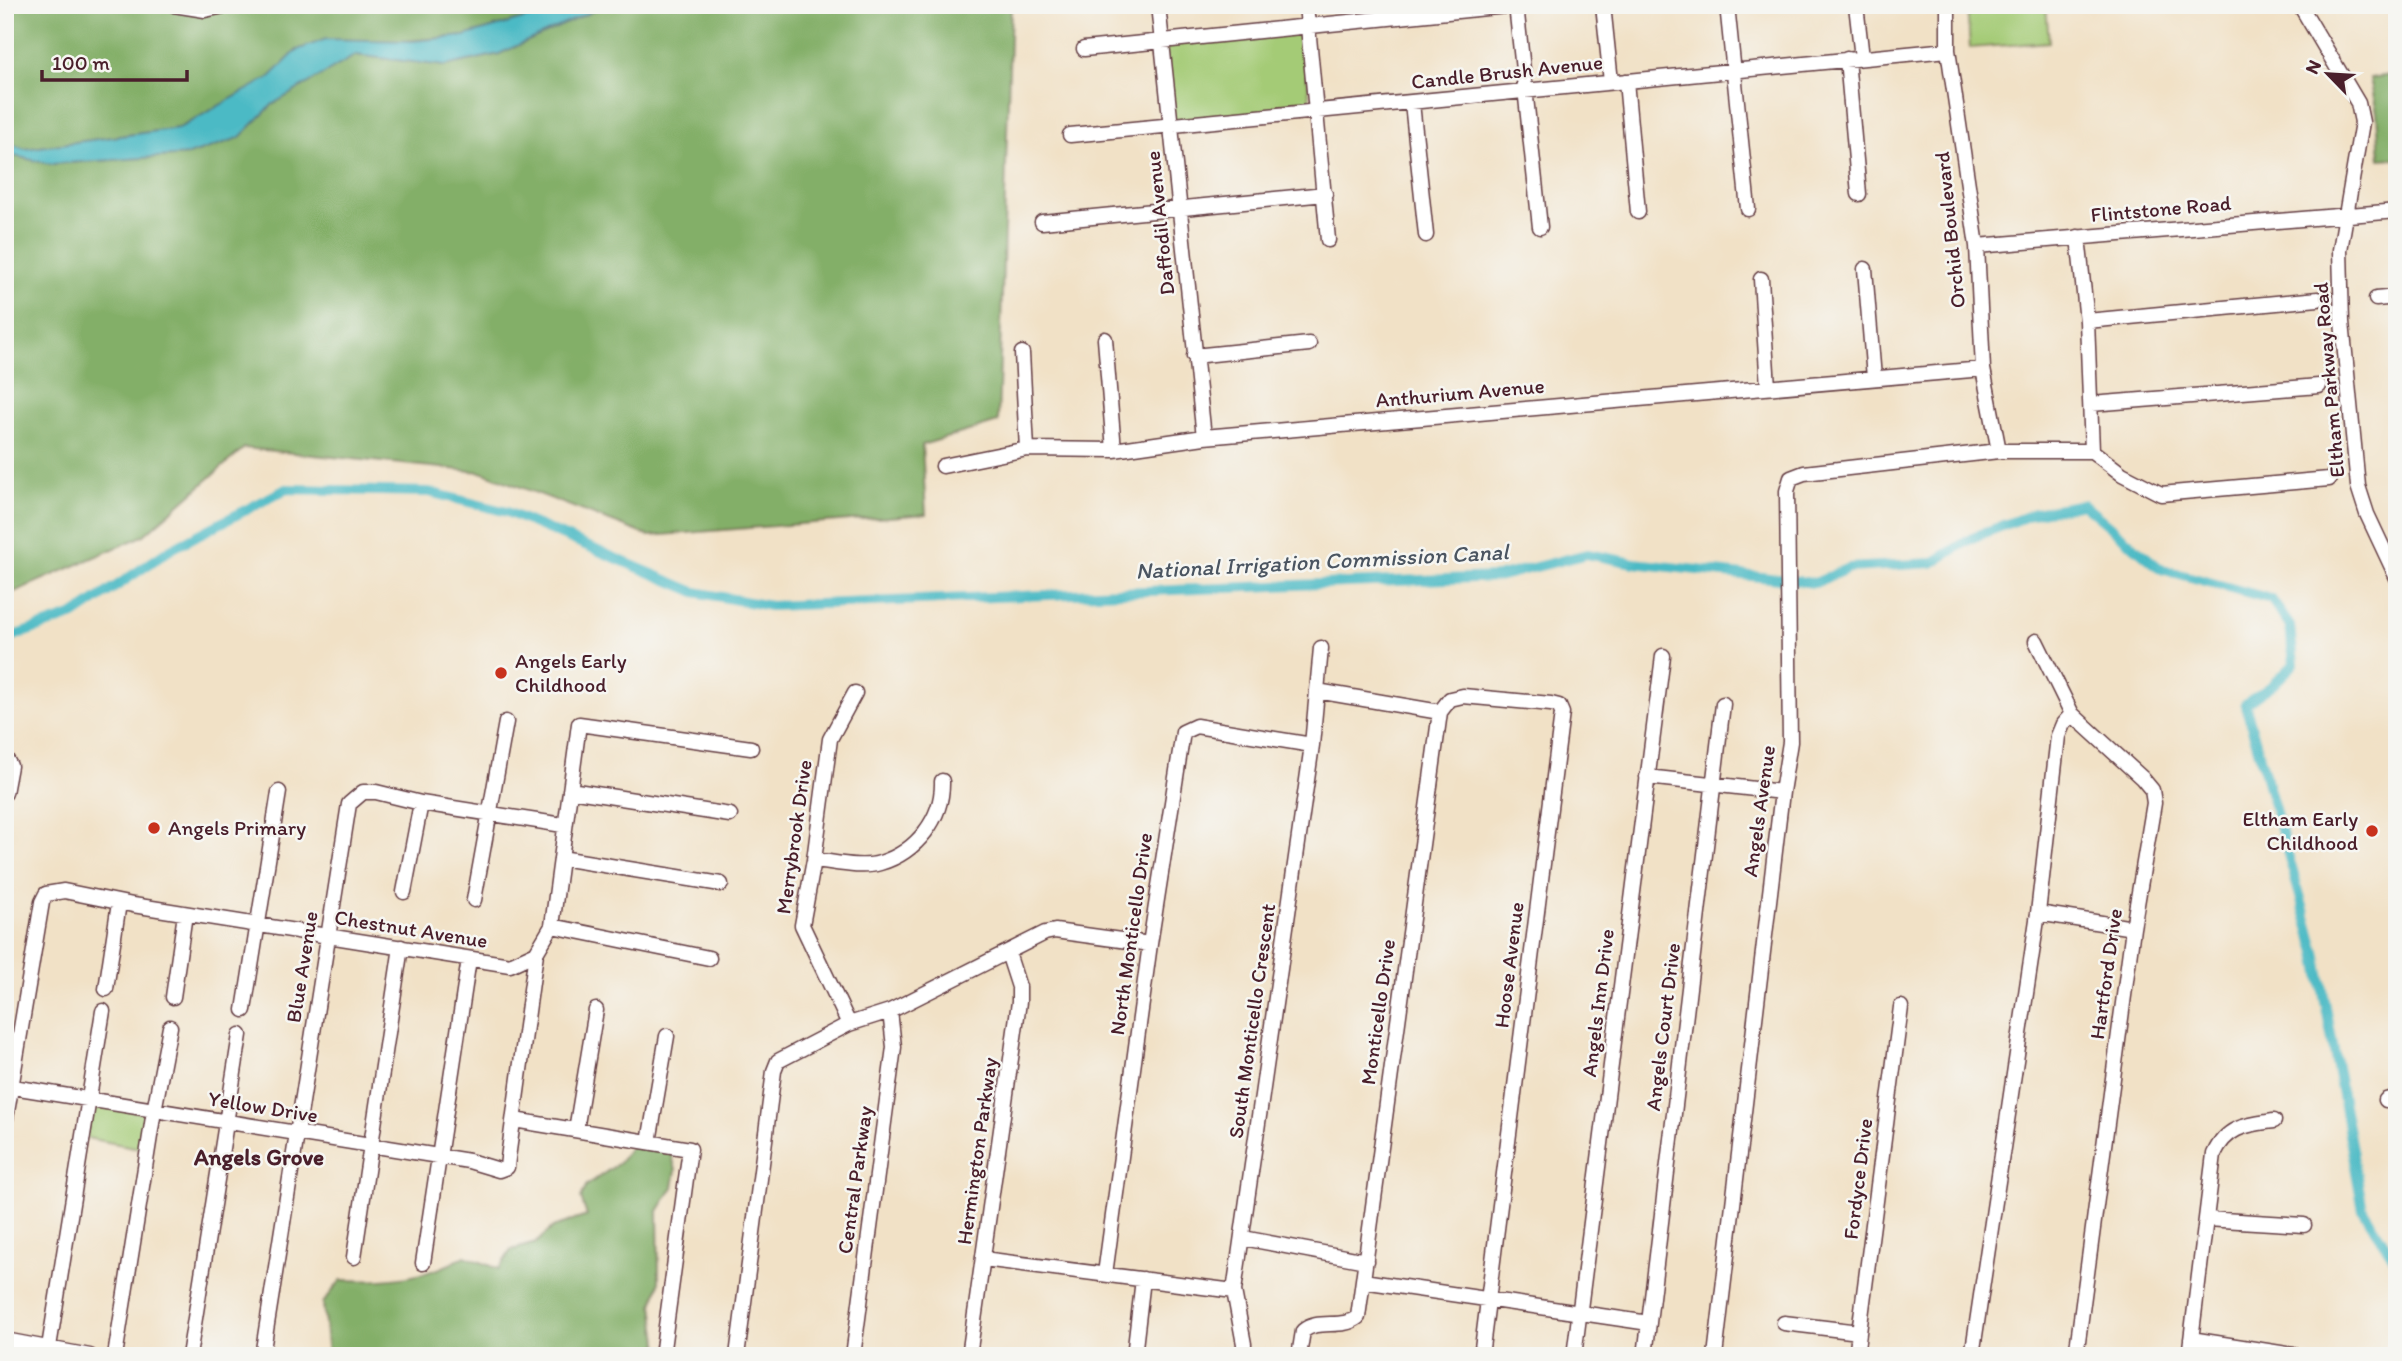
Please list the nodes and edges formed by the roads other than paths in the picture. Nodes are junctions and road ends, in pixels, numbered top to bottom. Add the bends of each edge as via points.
1 (174, 5) edge
2 (229, 5) edge
3 (1158, 5) edge
4 (1306, 5) edge
5 (1516, 5) edge
6 (1602, 5) edge
7 (1727, 5) edge
8 (1856, 5) edge
9 (1948, 5) edge
10 (2300, 5) edge
11 (1308, 25) junction
12 (1161, 40) junction
13 (1084, 49) dead end
14 (1948, 50) junction
15 (1854, 59) junction
16 (1734, 72) junction
17 (1626, 81) junction
18 (1611, 82) junction
19 (1527, 90) junction
20 (1412, 103) junction
21 (1318, 111) junction
22 (1171, 125) junction
23 (1070, 135) dead end
24 (1325, 194) junction
25 (1859, 194) dead end
26 (1179, 207) junction
27 (1748, 209) dead end
28 (2397, 211) edge
29 (1638, 212) dead end
30 (2348, 214) junction
31 (1042, 222) dead end
32 (1541, 227) dead end
33 (1426, 235) dead end
34 (2078, 237) junction
35 (1328, 240) dead end
36 (1977, 246) junction
37 (1865, 269) dead end
38 (1760, 279) dead end
39 (2397, 298) edge
40 (2318, 299) dead end
41 (2376, 299) dead end
42 (2087, 321) junction
43 (1105, 339) dead end
44 (1309, 344) dead end
45 (1022, 353) dead end
46 (1194, 356) junction
47 (1983, 369) junction
48 (1874, 378) junction
49 (2319, 386) dead end
50 (1768, 387) junction
51 (2091, 404) junction
52 (1204, 436) junction
53 (1027, 449) junction
54 (1114, 450) junction
55 (1999, 451) junction
56 (2092, 451) junction
57 (943, 466) dead end
58 (2329, 478) dead end
59 (2397, 578) edge
60 (2036, 641) dead end
61 (1321, 648) dead end
62 (1663, 656) dead end
63 (1317, 691) junction
64 (855, 693) dead end
65 (1723, 704) dead end
66 (1440, 712) junction
67 (2072, 714) junction
68 (506, 722) dead end
69 (1312, 745) junction
70 (751, 748) dead end
71 (5, 757) edge
72 (1647, 777) junction
73 (942, 781) dead end
74 (1713, 785) junction
75 (570, 790) junction
76 (279, 792) dead end
77 (1782, 792) junction
78 (5, 793) edge
79 (421, 803) junction
80 (489, 815) junction
81 (730, 815) dead end
82 (564, 825) junction
83 (561, 858) junction
84 (814, 860) junction
85 (721, 884) dead end
86 (404, 892) dead end
87 (474, 901) dead end
88 (119, 902) junction
89 (2038, 913) junction
90 (185, 914) junction
91 (258, 926) junction
92 (552, 926) junction
93 (2133, 928) junction
94 (328, 937) junction
95 (1150, 944) junction
96 (401, 947) junction
97 (536, 953) junction
98 (1008, 953) junction
99 (709, 958) dead end
100 (468, 959) junction
101 (106, 989) dead end
102 (173, 997) dead end
103 (1901, 1007) dead end
104 (244, 1010) dead end
105 (596, 1010) dead end
106 (103, 1011) dead end
107 (890, 1011) junction
108 (849, 1024) junction
109 (170, 1027) dead end
110 (240, 1035) dead end
111 (667, 1036) dead end
112 (13, 1087) junction
113 (89, 1099) junction
114 (154, 1111) junction
115 (514, 1120) junction
116 (2273, 1121) dead end
117 (226, 1122) junction
118 (5, 1124) edge
119 (576, 1130) junction
120 (297, 1134) junction
121 (649, 1142) junction
122 (371, 1146) junction
123 (439, 1157) junction
124 (2206, 1219) junction
125 (2304, 1224) dead end
126 (1243, 1238) junction
127 (355, 1256) dead end
128 (982, 1259) junction
129 (1366, 1261) junction
130 (423, 1263) dead end
131 (1105, 1274) junction
132 (1143, 1279) junction
133 (1363, 1281) junction
134 (1234, 1291) junction
135 (1488, 1300) junction
136 (1580, 1314) junction
137 (1649, 1323) junction
138 (1784, 1324) dead end
139 (1859, 1332) junction
140 (2191, 1339) junction
141 (5, 1340) edge
142 (50, 1347) junction
143 (90, 1356) edge
144 (115, 1356) edge
145 (189, 1356) edge
146 (262, 1356) edge
147 (662, 1356) edge
148 (737, 1356) edge
149 (853, 1356) edge
150 (970, 1356) edge
151 (1134, 1356) edge
152 (1243, 1356) edge
153 (1299, 1356) edge
154 (1481, 1356) edge
155 (1574, 1356) edge
156 (1645, 1356) edge
157 (1715, 1356) edge
158 (1856, 1356) edge
159 (1972, 1356) edge
160 (2076, 1356) edge
161 (2189, 1356) edge
162 (2300, 1356) edge

1 - 2 street via 205,10
3 - 12 street, Daffodil Avenue
4 - 11 street
5 - 11 street
5 - 19 street
6 - 18 street
7 - 16 street
8 - 15 street
9 - 14 street, Orchid Boulevard
10 - 30 street, Eltham Parkway Road via 2358,103 2362,122
11 - 12 street
11 - 21 street
12 - 13 street
12 - 22 street, Daffodil Avenue
14 - 15 street, Candle Brush Avenue
14 - 36 street, Orchid Boulevard
15 - 16 street, Candle Brush Avenue
15 - 25 street
16 - 17 street, Candle Brush Avenue
16 - 27 street
17 - 18 street, Candle Brush Avenue
17 - 29 street
18 - 19 street, Candle Brush Avenue
19 - 20 street, Candle Brush Avenue
19 - 32 street
20 - 21 street, Candle Brush Avenue
20 - 33 street
21 - 22 street, Candle Brush Avenue
21 - 24 street
22 - 23 street, Candle Brush Avenue
22 - 26 street, Daffodil Avenue
24 - 26 street
24 - 35 street
26 - 31 street
26 - 46 street, Daffodil Avenue
28 - 30 street, Flintstone Road
30 - 34 street, Flintstone Road
30 - 59 street, Eltham Parkway Road via 2340,250 2353,456 2367,514
34 - 36 street, Flintstone Road
34 - 42 street
36 - 47 street, Orchid Boulevard
37 - 48 street
38 - 50 street
39 - 41 street
40 - 42 street
42 - 51 street
43 - 54 street
44 - 46 street
45 - 53 street
46 - 52 street, Daffodil Avenue
47 - 48 street, Anthurium Avenue
47 - 55 street, Orchid Boulevard
48 - 50 street, Anthurium Avenue
49 - 51 street
50 - 52 street, Anthurium Avenue
51 - 56 street
52 - 54 street, Anthurium Avenue
53 - 54 street, Anthurium Avenue
53 - 57 street, Anthurium Avenue
55 - 56 street
55 - 77 street, Angels Avenue via 1791,478 1787,491 1790,742
56 - 58 street via 2161,495
60 - 67 street, Hartford Drive
61 - 63 street, South Monticello Crescent
62 - 72 street, Angels Inn Drive
63 - 66 street
63 - 69 street, South Monticello Crescent
64 - 84 street, Merrybrook Drive via 830,739
65 - 74 street, Angels Court Drive
66 - 129 street, Monticello Drive
66 - 135 street, Hoose Avenue via 1450,699 1463,696 1551,704 1559,706 1562,713
67 - 89 street via 2058,736
67 - 93 street, Hartford Drive via 2152,790 2154,803
68 - 80 street
69 - 95 street, North Monticello Drive via 1196,726 1183,732
69 - 126 street, South Monticello Crescent
70 - 75 street via 579,724
71 - 78 street via 10,766
72 - 74 street
72 - 136 street, Angels Inn Drive
73 - 84 street via 935,818 905,850 880,863
74 - 77 street
74 - 137 street, Angels Court Drive
75 - 81 street
75 - 82 street
76 - 91 street
77 - 157 street, Angels Avenue
79 - 80 street, Blue Avenue
79 - 86 street
79 - 94 street, Blue Avenue via 363,792 349,804
80 - 82 street, Blue Avenue
80 - 87 street
82 - 83 street
83 - 85 street
83 - 92 street
84 - 108 street, Merrybrook Drive via 802,925
88 - 90 street, Chestnut Avenue
88 - 101 street
88 - 112 street, Chestnut Avenue via 64,891 46,894
89 - 93 street
89 - 159 street
90 - 91 street, Chestnut Avenue
90 - 102 street
91 - 94 street, Chestnut Avenue
91 - 104 street
92 - 97 street
92 - 99 street
93 - 160 street, Hartford Drive
94 - 96 street, Chestnut Avenue
94 - 120 street, Blue Avenue
95 - 98 street via 1055,931
95 - 131 street, North Monticello Drive
96 - 100 street, Chestnut Avenue
96 - 122 street
97 - 100 street, Chestnut Avenue via 510,965
97 - 115 street
98 - 107 street
98 - 128 street, Hermington Parkway via 1019,1002
100 - 123 street
103 - 139 street, Fordyce Drive
105 - 119 street
106 - 113 street
107 - 108 street
107 - 149 street, Central Parkway via 894,1047
108 - 148 street via 778,1061 774,1071
109 - 114 street
110 - 117 street
111 - 121 street
112 - 113 street, Yellow Drive
112 - 118 street
113 - 114 street, Yellow Drive
113 - 142 street
114 - 117 street, Yellow Drive
114 - 144 street
115 - 119 street
115 - 123 street, Yellow Drive via 506,1167 499,1170
116 - 124 street via 2241,1125 2220,1142 2214,1154
117 - 120 street, Yellow Drive
117 - 145 street
119 - 121 street
120 - 122 street, Yellow Drive
120 - 146 street, Blue Avenue
121 - 147 street via 690,1149
122 - 123 street, Yellow Drive
122 - 127 street
123 - 130 street
124 - 125 street
124 - 140 street
126 - 129 street
126 - 134 street, South Monticello Crescent
128 - 131 street
128 - 150 street, Hermington Parkway
129 - 133 street, Monticello Drive
131 - 132 street
132 - 134 street
132 - 151 street
133 - 135 street
133 - 153 street, Monticello Drive via 1358,1317 1350,1323 1309,1325 1303,1331
134 - 152 street, South Monticello Crescent
135 - 136 street
135 - 154 street, Hoose Avenue
136 - 137 street
136 - 155 street, Angels Inn Drive
137 - 156 street, Angels Court Drive
138 - 139 street
139 - 158 street, Fordyce Drive
140 - 161 street
140 - 162 street
141 - 142 street
142 - 143 street

